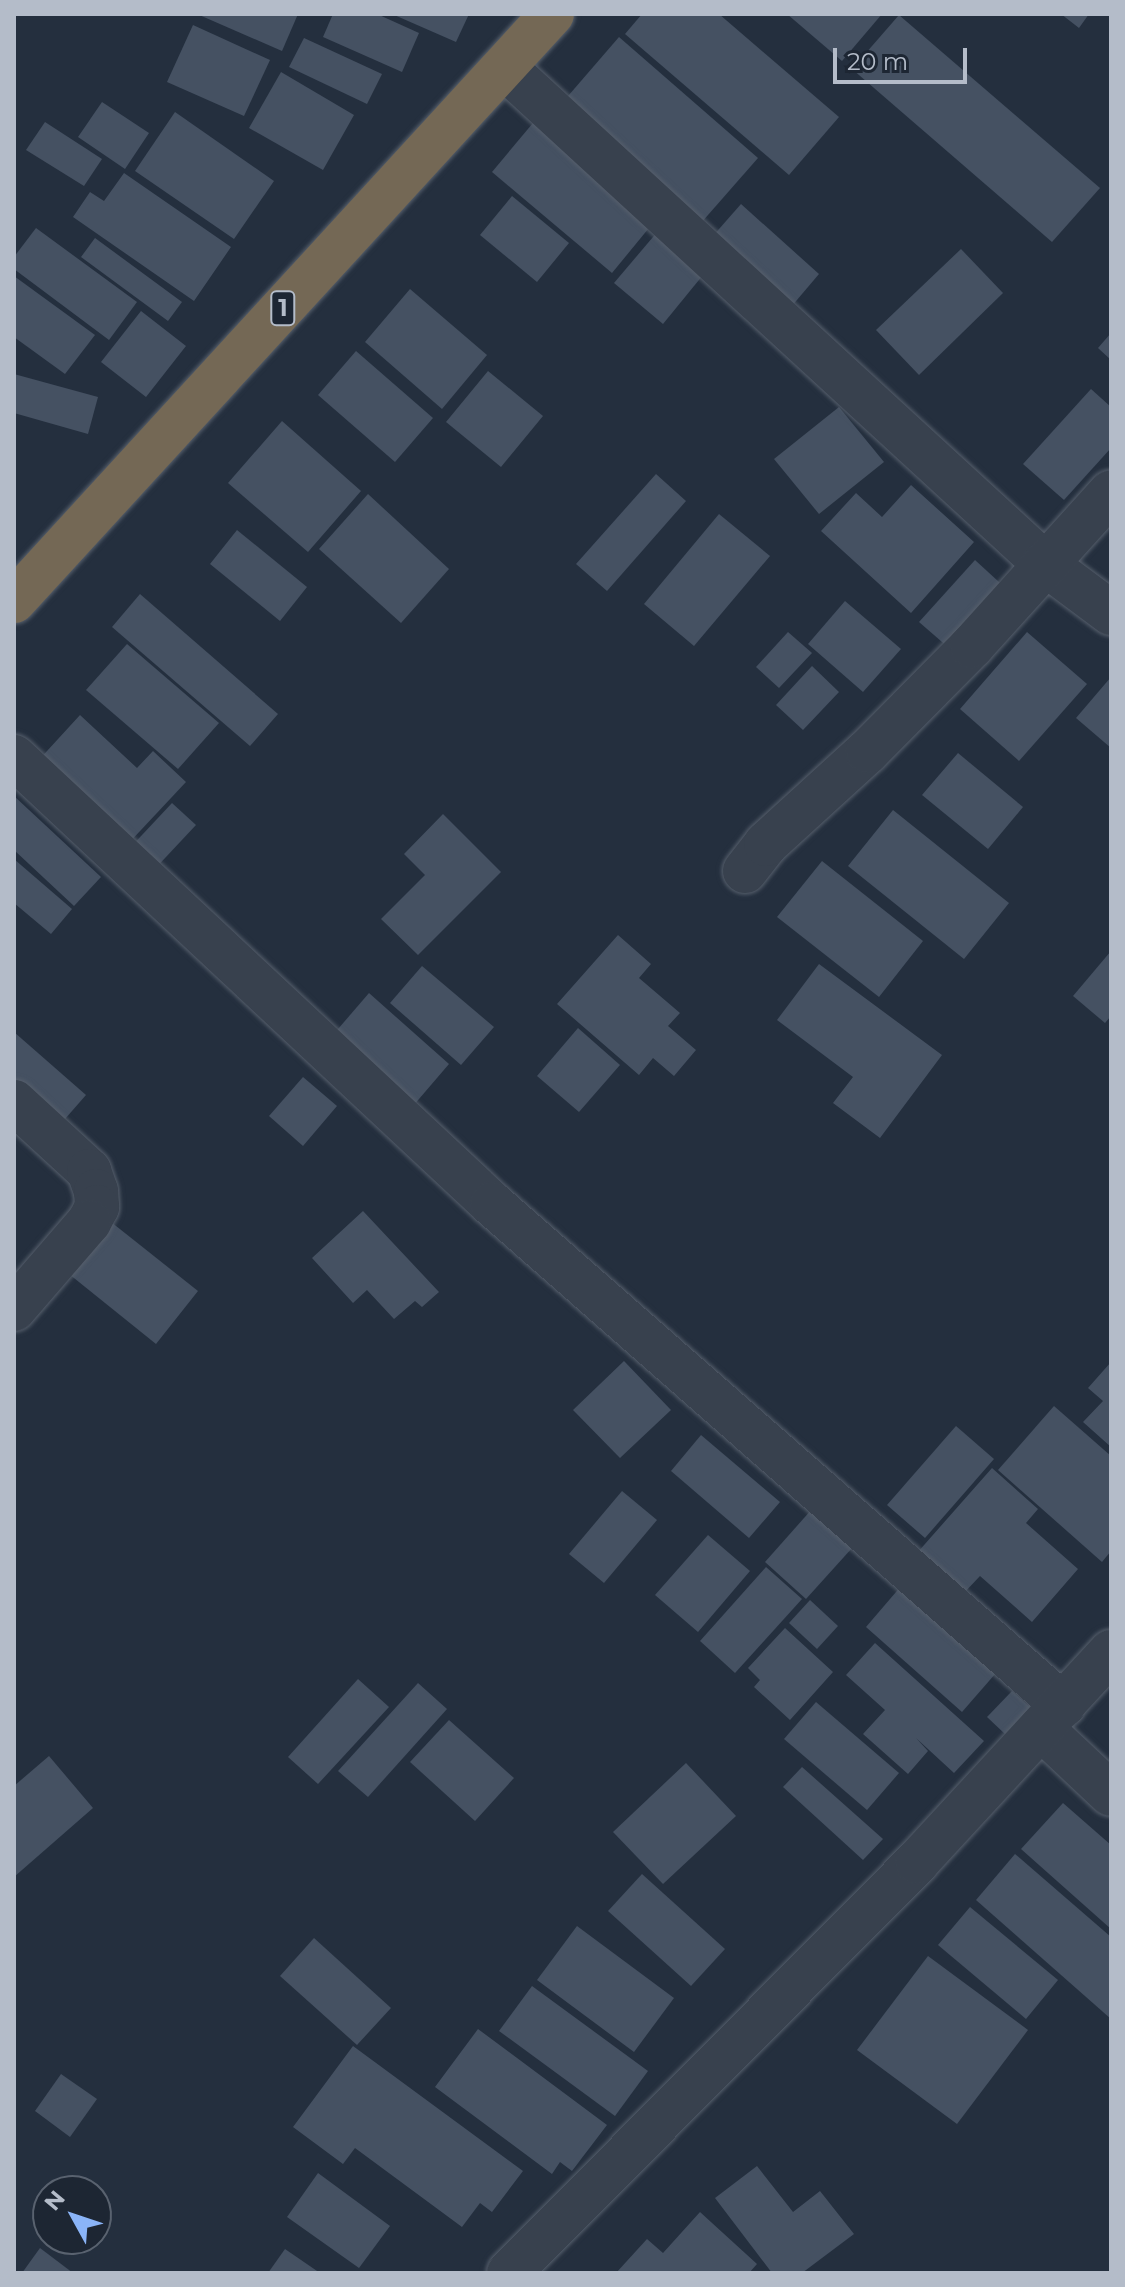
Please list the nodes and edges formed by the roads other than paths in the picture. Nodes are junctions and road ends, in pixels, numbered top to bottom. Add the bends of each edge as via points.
1 (552, 14) edge
2 (504, 67) junction
3 (1111, 492) edge
4 (1044, 563) junction
5 (14, 601) edge
6 (1111, 613) edge
7 (14, 757) edge
8 (745, 871) dead end
9 (14, 1102) edge
10 (14, 1309) edge
11 (1111, 1652) edge
12 (1052, 1716) junction
13 (1111, 1794) edge
14 (509, 2273) edge

1 - 2 highway, 1
2 - 4 street
2 - 5 highway, 1
3 - 4 street
4 - 6 street
4 - 8 street via 972,646 766,844
7 - 12 street
9 - 10 street via 89,1171 97,1207
11 - 12 street
12 - 13 street
12 - 14 street via 917,1862

